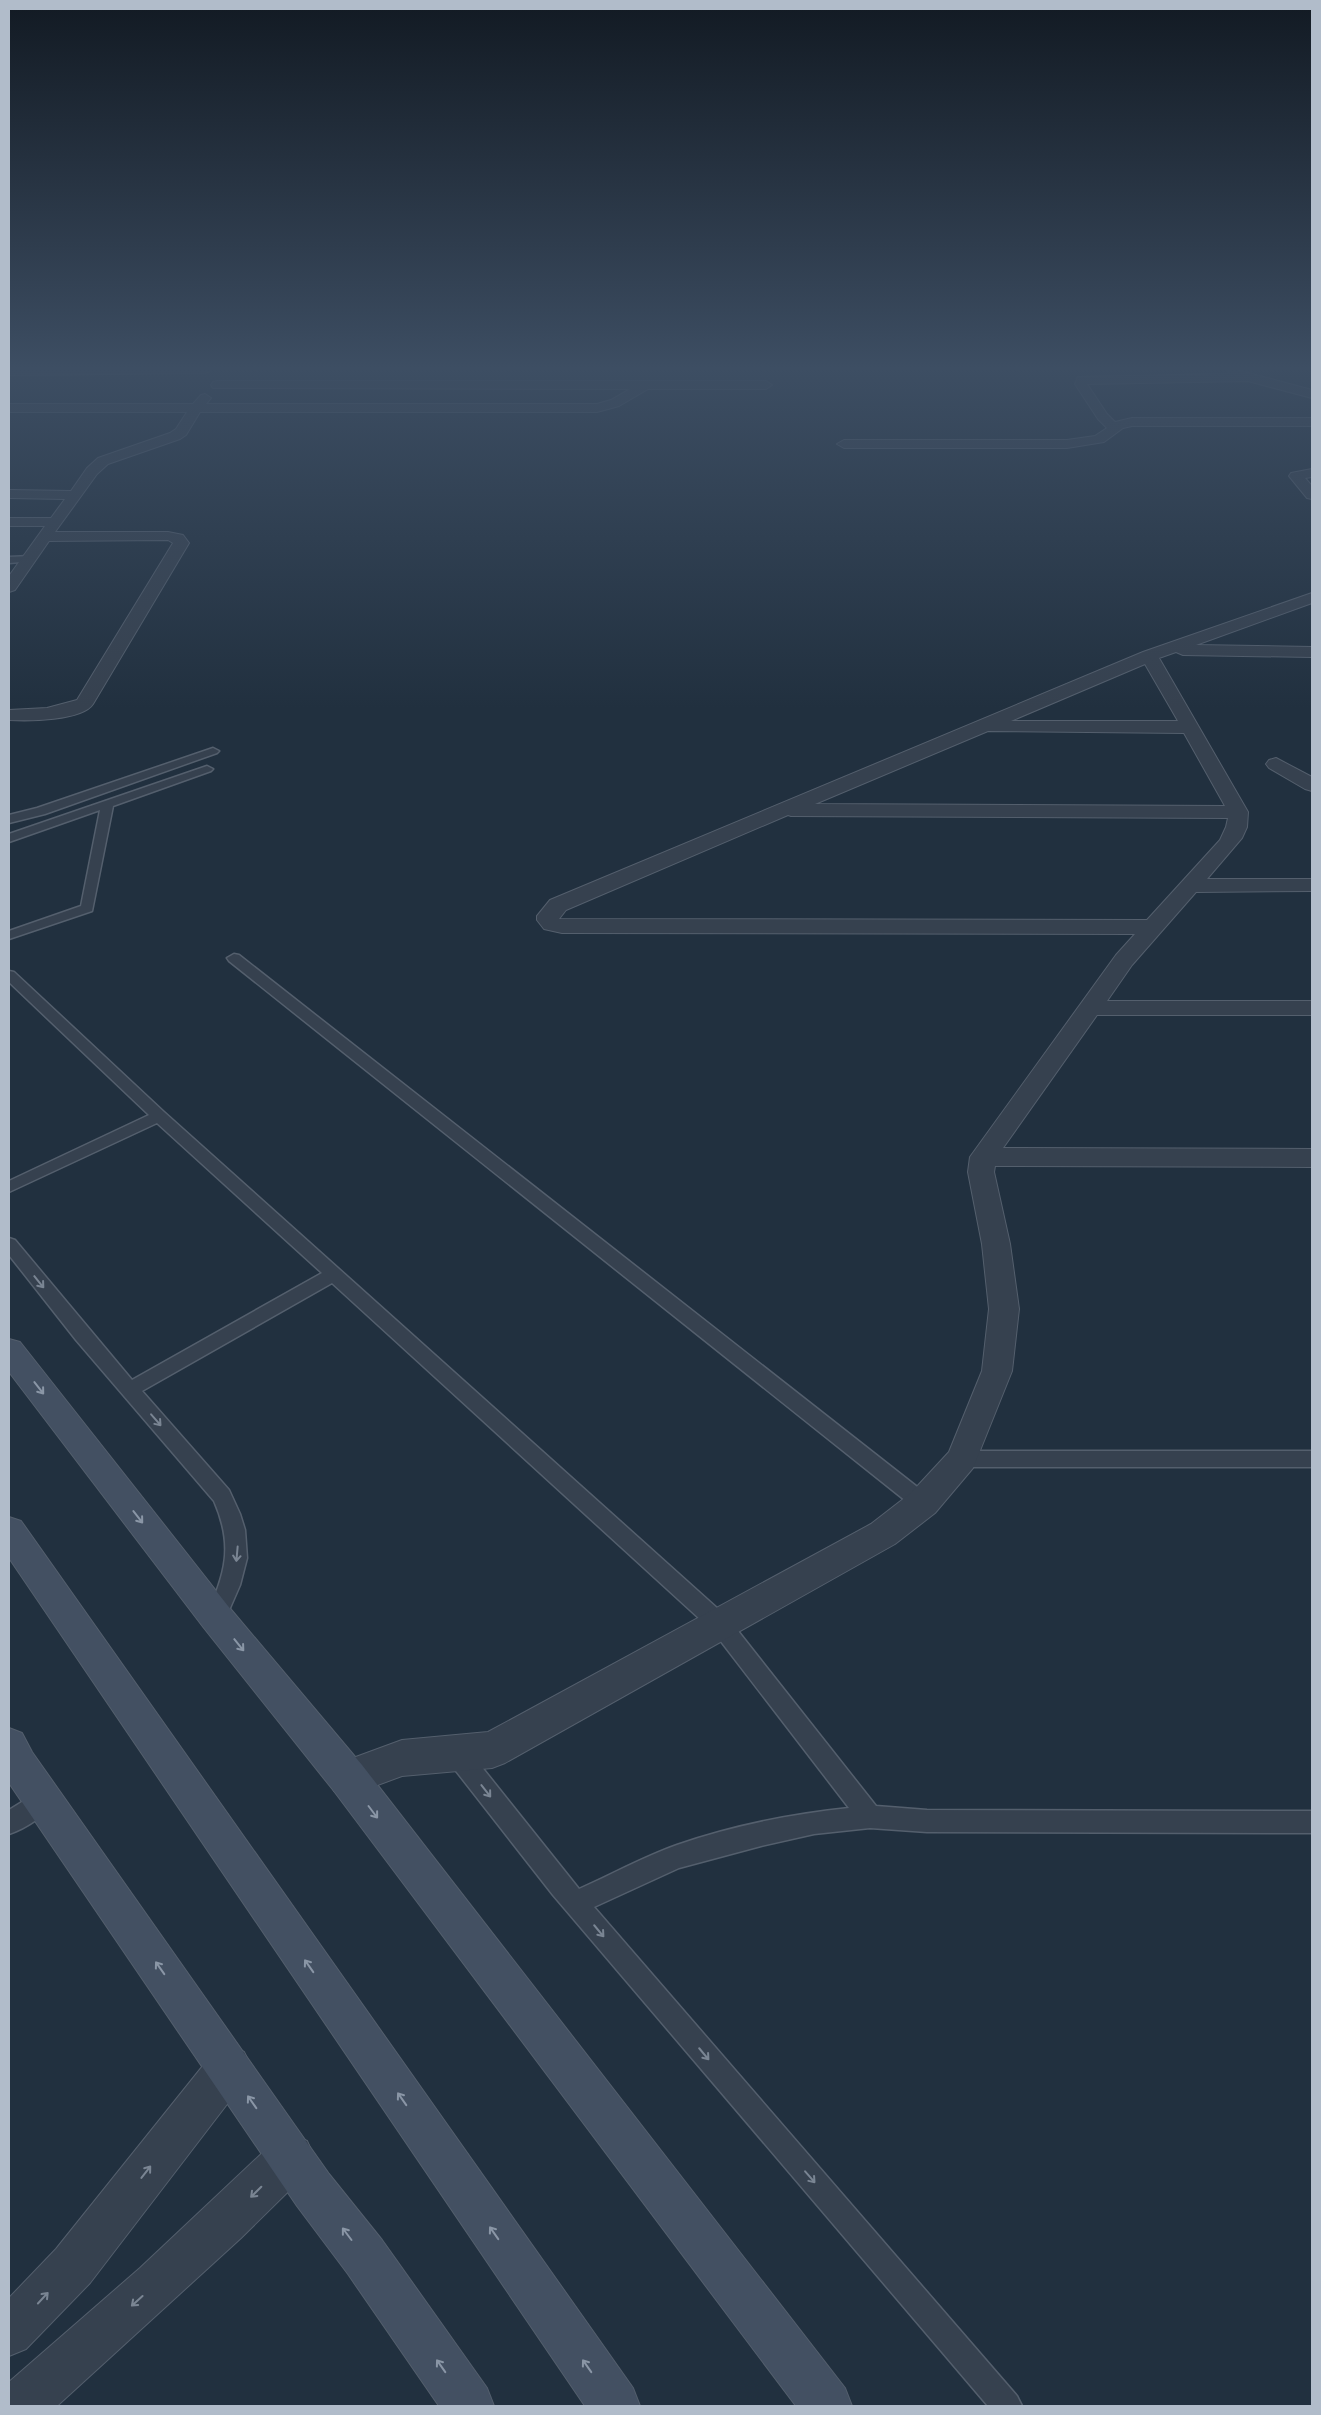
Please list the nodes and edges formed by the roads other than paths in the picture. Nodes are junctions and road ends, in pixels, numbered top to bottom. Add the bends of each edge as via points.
1 (84, 482) edge
2 (1301, 482) edge
3 (9, 494) edge
4 (75, 495) junction
5 (1312, 495) edge
6 (9, 522) edge
7 (56, 522) junction
8 (46, 537) junction
9 (31, 559) junction
10 (9, 560) edge
11 (9, 588) edge
12 (1312, 598) edge
13 (1279, 610) junction
14 (1312, 615) edge
15 (1312, 652) edge
16 (1158, 653) junction
17 (9, 715) edge
18 (979, 726) junction
19 (1190, 727) junction
20 (212, 751) dead end
21 (1276, 764) dead end
22 (207, 769) dead end
23 (1312, 786) edge
24 (106, 804) junction
25 (780, 810) junction
26 (1238, 812) junction
27 (9, 819) edge
28 (9, 838) edge
29 (1312, 885) edge
30 (1189, 886) junction
31 (1153, 927) junction
32 (9, 935) edge
33 (234, 958) dead end
34 (9, 975) edge
35 (1090, 1008) junction
36 (1312, 1008) edge
37 (159, 1116) junction
38 (983, 1157) junction
39 (1312, 1158) edge
40 (9, 1187) edge
41 (9, 1244) edge
42 (334, 1274) junction
43 (9, 1350) edge
44 (129, 1390) junction
45 (962, 1458) junction
46 (1312, 1459) edge
47 (924, 1503) junction
48 (9, 1531) edge
49 (216, 1617) junction
50 (720, 1624) junction
51 (456, 1752) junction
52 (12, 1761) edge
53 (348, 1778) junction
54 (43, 1800) junction
55 (870, 1817) junction
56 (1312, 1822) edge
57 (9, 1823) edge
58 (575, 1903) junction
59 (229, 2067) junction
60 (290, 2157) junction
61 (9, 2332) edge
62 (19, 2406) edge
63 (469, 2406) edge
64 (615, 2406) edge
65 (827, 2406) edge
66 (1007, 2406) edge

1 - 4 street
2 - 5 street
3 - 4 street
4 - 7 street
6 - 7 street
7 - 8 street
8 - 9 street
8 - 17 street via 168,536 178,538 181,544 84,704 49,715
9 - 10 lane
9 - 11 street
12 - 13 street
13 - 14 street
13 - 16 street
15 - 16 street
16 - 18 street
16 - 19 street
18 - 19 street
18 - 25 street
19 - 26 street
20 - 27 lane
21 - 23 street
22 - 24 lane
24 - 28 lane
24 - 32 lane via 87,908
25 - 26 street
25 - 31 street via 558,906 550,911 548,920 562,926
26 - 30 street via 1240,821 1236,832
29 - 30 street
30 - 31 street
31 - 35 street via 1124,960
33 - 47 lane
34 - 37 lane
35 - 36 street
35 - 38 street
37 - 40 lane
37 - 42 lane
38 - 39 street
38 - 45 street via 981,1172 996,1244 1004,1309 997,1371
41 -> 44 lane
42 - 44 lane
42 - 50 lane
43 -> 49 main road
44 -> 49 lane via 222,1496 230,1512 238,1543 235,1574
45 - 46 lane
45 - 47 street
47 - 50 street via 883,1534
64 -> 48 main road
49 -> 53 main road
50 - 51 street via 492,1750
50 - 55 lane
51 - 53 street via 402,1758
51 -> 58 lane
52 - 54 main road
53 -> 65 main road
54 - 57 lane
59 -> 54 main road
55 - 56 lane via 927,1822
55 - 58 lane via 814,1823 677,1856
58 -> 66 lane
60 -> 59 main road
61 -> 59 street via 73,2266
60 -> 62 street via 243,2205
63 -> 60 main road

